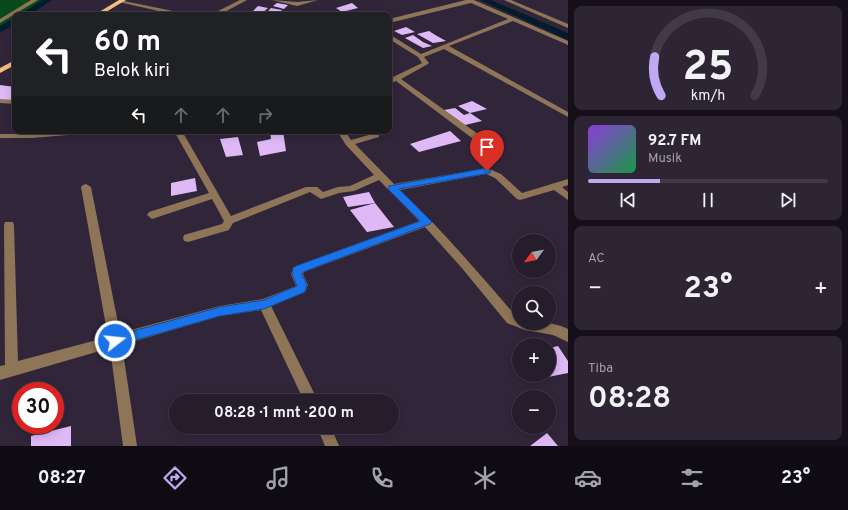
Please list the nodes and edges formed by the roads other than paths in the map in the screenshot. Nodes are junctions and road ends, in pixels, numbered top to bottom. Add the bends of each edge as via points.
1 (35, 0) edge
2 (244, 0) edge
3 (275, 0) edge
4 (315, 0) edge
5 (507, 0) edge
6 (122, 1) edge
7 (471, 1) edge
8 (15, 12) edge
9 (102, 12) edge
10 (170, 12) edge
11 (221, 12) edge
12 (12, 14) edge
13 (560, 18) dead end
14 (513, 19) junction
15 (553, 19) junction
16 (392, 20) edge
17 (0, 21) edge
18 (568, 26) edge
19 (392, 38) edge
20 (568, 43) edge
21 (444, 46) junction
22 (420, 56) junction
23 (12, 64) edge
24 (0, 71) edge
25 (397, 79) junction
26 (392, 81) edge
27 (0, 101) edge
28 (12, 102) edge
29 (568, 115) edge
30 (56, 134) edge
31 (180, 134) edge
32 (343, 134) edge
33 (376, 135) dead end
34 (0, 136) edge
35 (475, 136) dead end
36 (349, 143) junction
37 (380, 176) junction
38 (568, 182) edge
39 (555, 186) junction
40 (86, 187) dead end
41 (392, 188) junction
42 (214, 195) junction
43 (568, 197) edge
44 (152, 215) dead end
45 (229, 221) junction
46 (427, 222) junction
47 (9, 225) dead end
48 (188, 238) dead end
49 (264, 304) junction
50 (568, 336) edge
51 (115, 341) junction
52 (6, 371) edge
53 (308, 394) edge
54 (327, 434) edge
55 (130, 446) edge
56 (332, 446) edge

1 - 8 street
2 - 11 street
3 - 4 street via 297,4
5 - 15 street
6 - 9 main road
6 - 10 street
7 - 14 street
7 - 16 street
12 - 17 street
13 - 15 street
14 - 20 street
14 - 21 street
15 - 18 street
19 - 22 street
21 - 22 street
21 - 29 street
22 - 25 street via 425,64
23 - 24 main road
25 - 26 street
25 - 35 street
27 - 28 street
30 - 34 street
31 - 42 street
32 - 36 street
33 - 36 street
36 - 37 street
37 - 41 street
37 - 45 street via 351,189 321,196 314,189 309,189
38 - 39 street
39 - 41 street via 520,197 498,176 487,171
39 - 43 street
40 - 51 street
41 - 46 street
42 - 44 street
42 - 45 street
45 - 48 street via 225,226
46 - 49 street via 300,269 297,274 301,289
46 - 50 street via 511,319 521,324 552,328
47 - 52 street
49 - 51 street via 220,311
49 - 53 street
51 - 52 street
51 - 55 street
54 - 56 street

